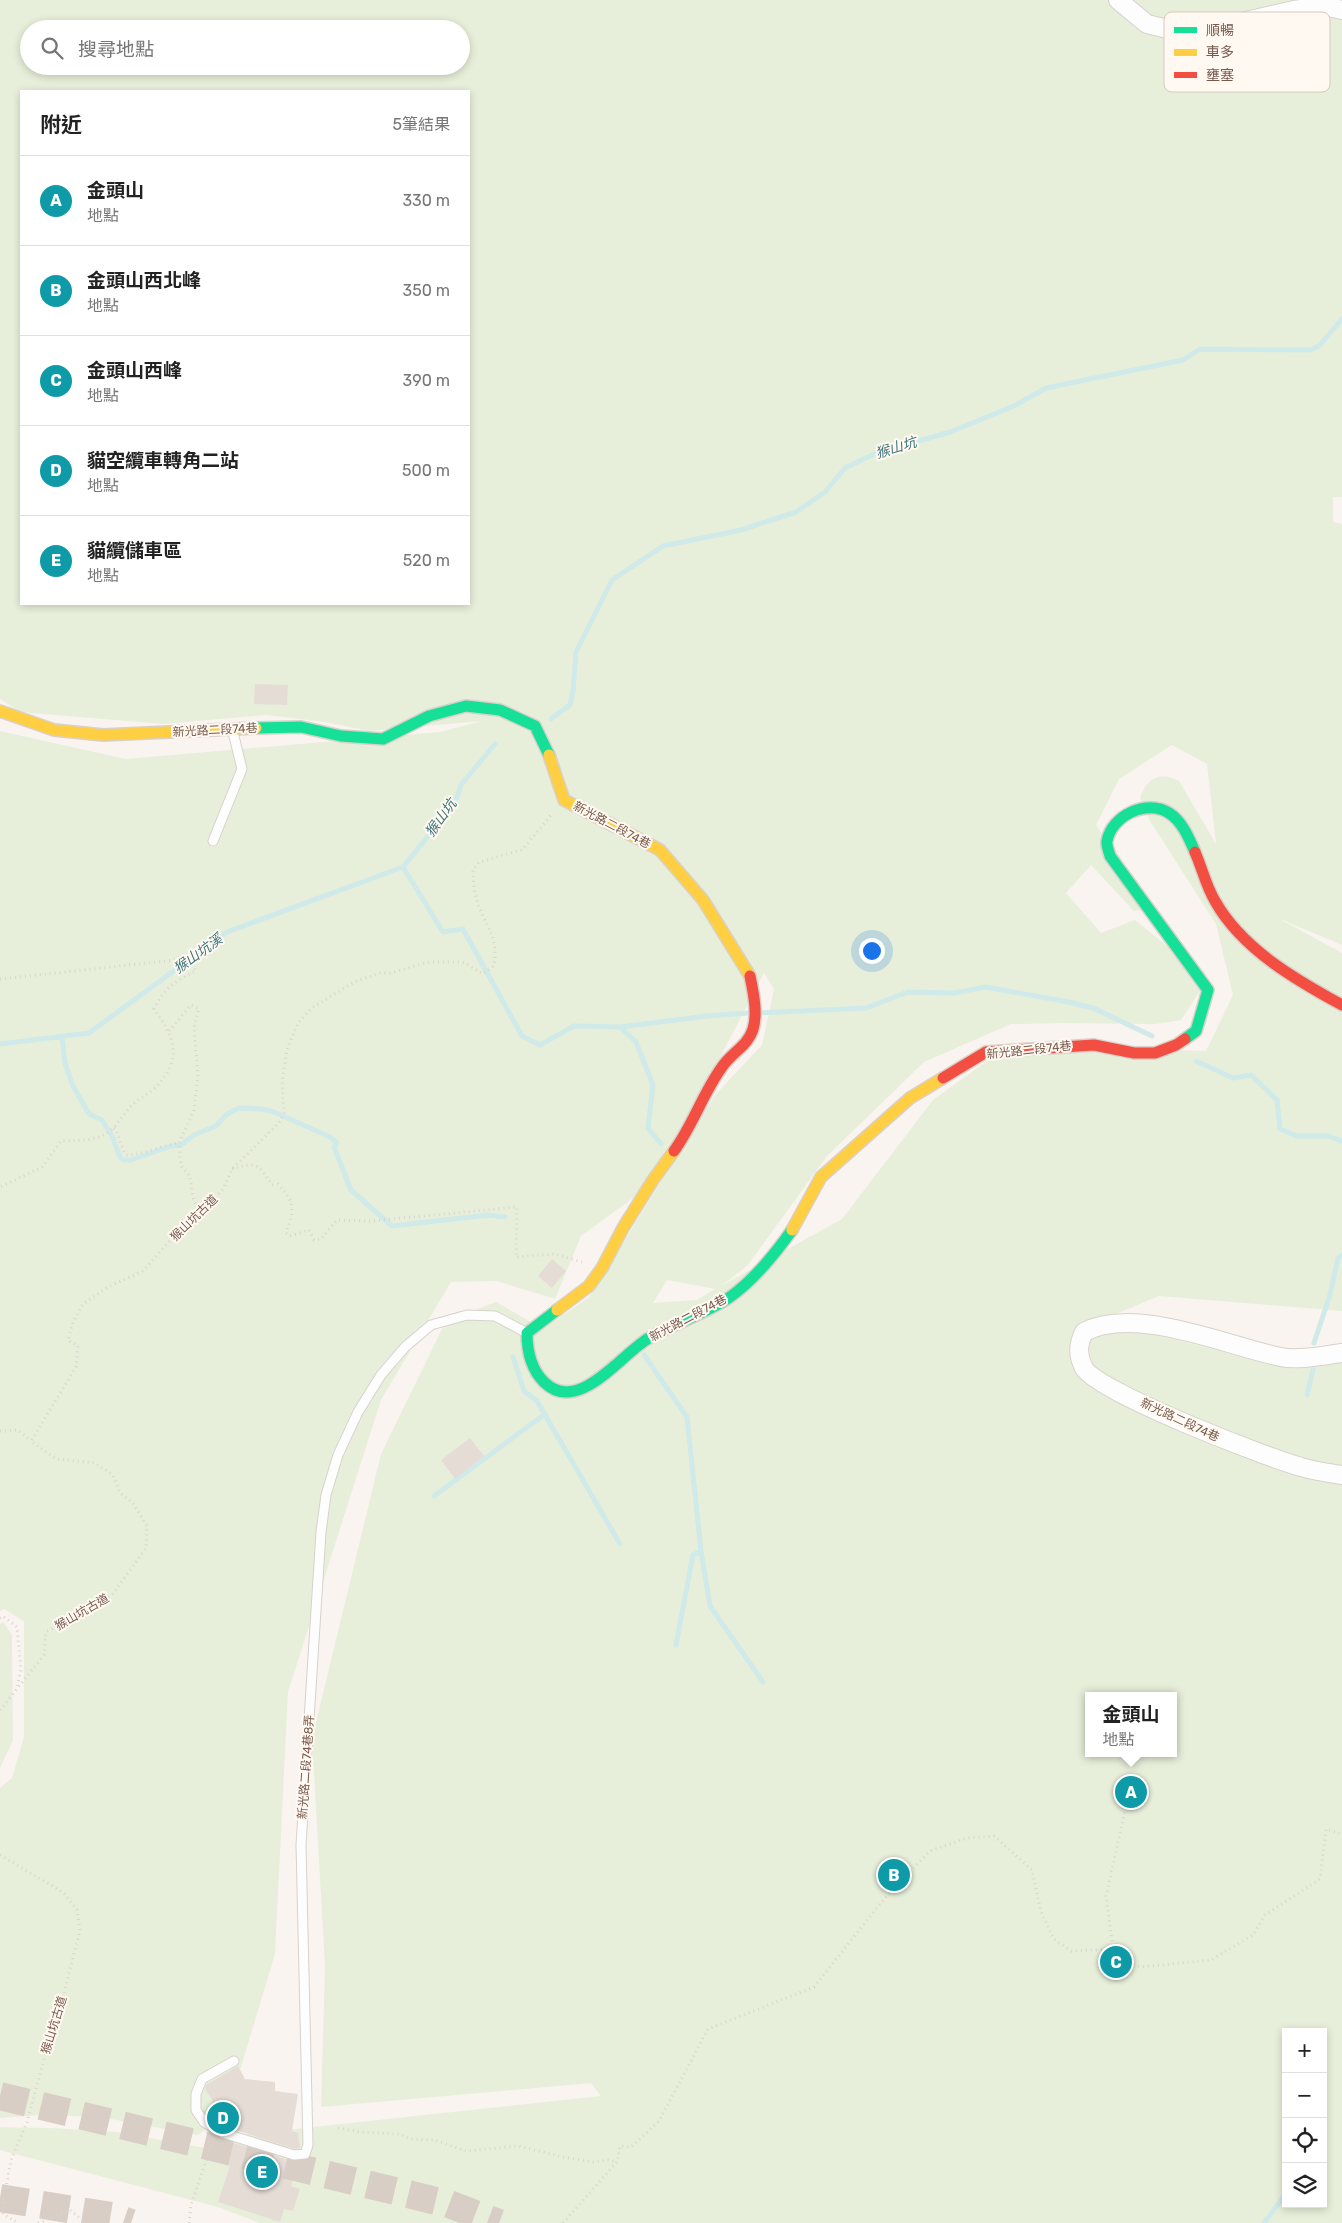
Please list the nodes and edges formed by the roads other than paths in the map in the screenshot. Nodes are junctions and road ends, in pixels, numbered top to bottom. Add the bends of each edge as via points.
1 (1118, 0) edge
2 (1342, 10) edge
3 (1285, 12) edge
4 (1164, 28) edge
5 (0, 711) edge
6 (232, 728) junction
7 (213, 841) dead end
8 (1342, 1005) edge
9 (527, 1333) junction
10 (1342, 1353) edge
11 (1342, 1475) edge
12 (234, 2061) dead end

1 - 4 street via 1148,24
2 - 3 street via 1323,6
5 - 6 street, 新光路二段74巷 via 54,730 103,736
6 - 7 lane via 242,769
6 - 9 street, 新光路二段74巷 via 301,727 341,736 383,740 429,716 466,706 500,710 536,726 564,800 660,850 703,900 750,976 754,1027 749,1040 722,1066 684,1137 653,1180 589,1286
8 - 9 street, 新光路二段74巷 via 1316,992 1253,948 1216,904 1182,824 1170,812 1154,808 1136,809 1115,824 1107,842 1110,856 1208,990 1196,1031 1176,1045 1155,1053 1134,1053 1094,1045 986,1052 910,1098 837,1160 821,1177 780,1247 730,1297 646,1339 594,1382 575,1391 562,1392 550,1388 539,1377 527,1346
9 - 12 lane, 新光路二段74巷8弄 via 496,1316 467,1314 431,1325 405,1347 381,1376 358,1412 338,1454 326,1495 321,1532 301,1845 308,2145 305,2154 294,2155 216,2130 204,2122 196,2110 196,2094 202,2079
10 - 11 street, 新光路二段74巷 via 1283,1358 1186,1331 1109,1323 1084,1332 1078,1349 1085,1369 1100,1382 1130,1397 1218,1438 1301,1467

